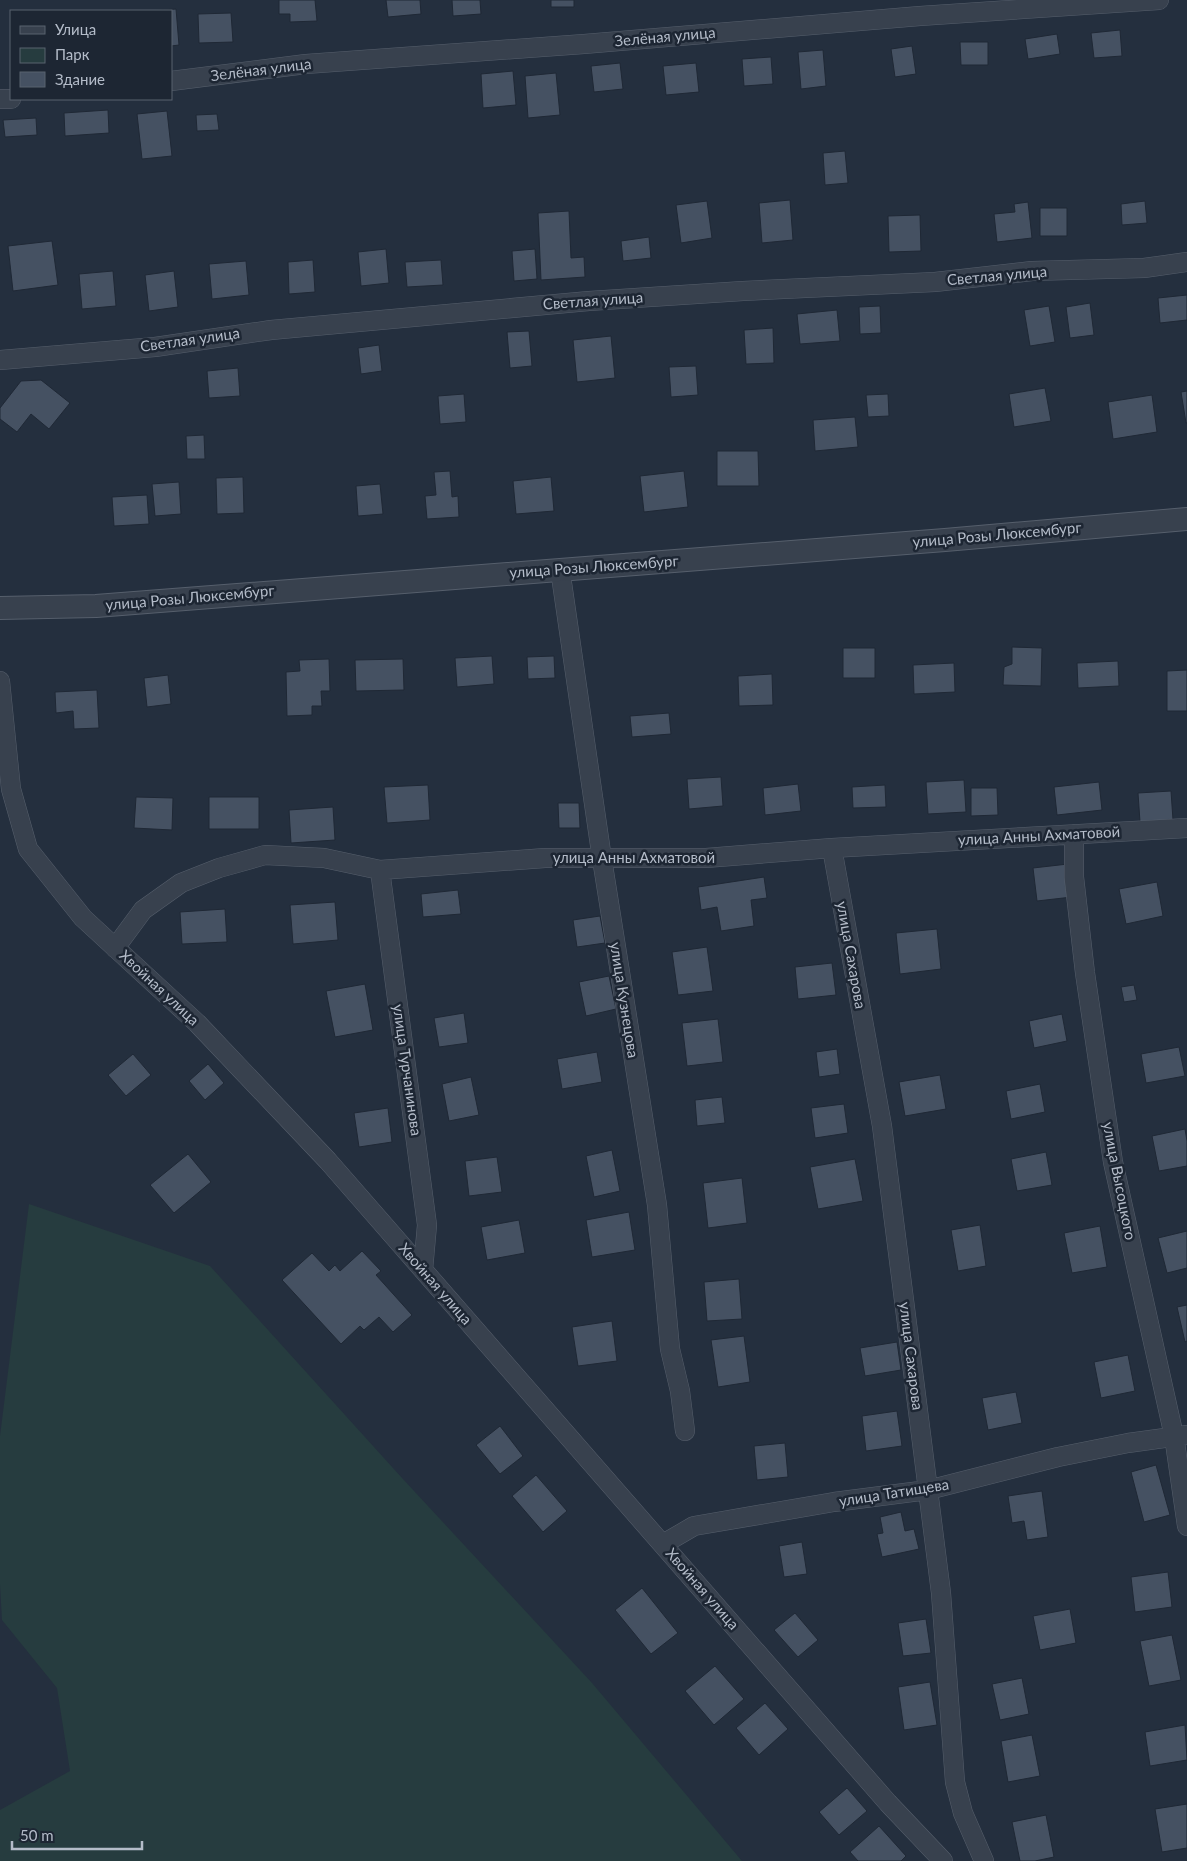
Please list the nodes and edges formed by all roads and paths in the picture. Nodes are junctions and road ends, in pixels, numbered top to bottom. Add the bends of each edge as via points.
1 (1159, 0) edge
2 (172, 81) edge
3 (1187, 262) edge
4 (0, 360) edge
5 (1187, 518) edge
6 (560, 569) junction
7 (0, 608) edge
8 (0, 680) edge
9 (1187, 828) edge
10 (1074, 834) junction
11 (832, 848) junction
12 (602, 858) junction
13 (380, 870) junction
14 (115, 948) junction
15 (424, 1270) junction
16 (685, 1431) dead end
17 (1180, 1435) edge
18 (928, 1490) junction
19 (1187, 1526) edge
20 (663, 1544) junction
21 (943, 1861) edge
22 (984, 1861) edge

1 - 2 street, Зелёная улица via 306,64
3 - 4 street, Светлая улица via 1144,268 1032,272 935,282 589,301 271,330 155,347
5 - 6 street, улица Розы Люксембург
6 - 7 street, улица Розы Люксембург via 96,606
6 - 12 street, улица Кузнецова
8 - 14 street, Хвойная улица via 11,789 28,849 83,918
9 - 10 street, улица Анны Ахматовой
10 - 11 street, улица Анны Ахматовой
10 - 17 street, улица Высоцкого via 1074,877 1113,1162
11 - 12 street, улица Анны Ахматовой via 706,858
11 - 18 street, улица Сахарова via 882,1126
12 - 13 street, улица Анны Ахматовой via 545,858
12 - 16 street, улица Кузнецова via 657,1205 670,1350
13 - 14 street, улица Анны Ахматовой via 324,858 265,855 219,868 181,883 143,910
13 - 15 street, улица Турчанинова via 427,1225
14 - 15 street, Хвойная улица via 197,1023 328,1161
15 - 20 street, Хвойная улица
17 - 18 street, улица Татищева via 1058,1457
17 - 19 street, улица Высоцкого
18 - 20 street, улица Татищева via 694,1526
18 - 22 street, улица Сахарова via 941,1594 955,1782 963,1813
20 - 21 street, Хвойная улица via 888,1803

